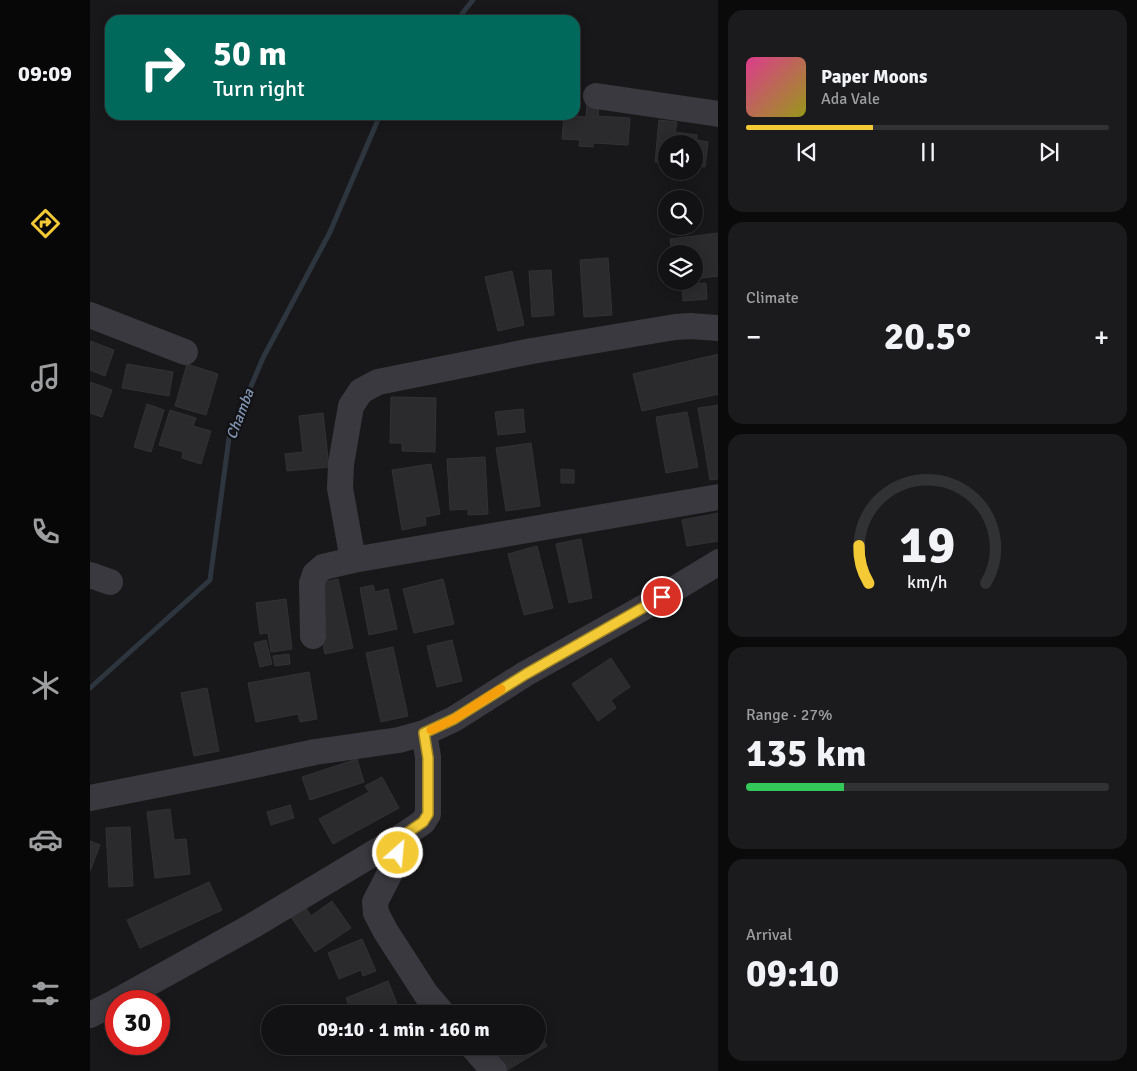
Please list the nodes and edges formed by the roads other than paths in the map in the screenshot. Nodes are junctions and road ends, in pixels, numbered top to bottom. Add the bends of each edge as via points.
1 (596, 96) dead end
2 (718, 114) edge
3 (90, 315) edge
4 (718, 328) edge
5 (185, 352) dead end
6 (718, 497) edge
7 (352, 560) junction
8 (718, 562) edge
9 (313, 636) dead end
10 (424, 733) junction
11 (90, 798) edge
12 (404, 835) junction
13 (137, 990) edge
14 (435, 1005) edge
15 (105, 1007) edge
16 (90, 1014) edge
17 (480, 1055) edge
18 (494, 1071) edge

1 - 2 street
3 - 5 street
4 - 7 street via 676,327 532,351 378,382 361,391 351,406 341,464 340,488
6 - 7 street
7 - 9 street via 323,567 315,574 312,583
8 - 10 street via 454,719
10 - 11 street
10 - 12 street via 428,758 428,814 423,822
12 - 13 street
12 - 14 street via 375,902 376,913
15 - 16 street
17 - 18 street

